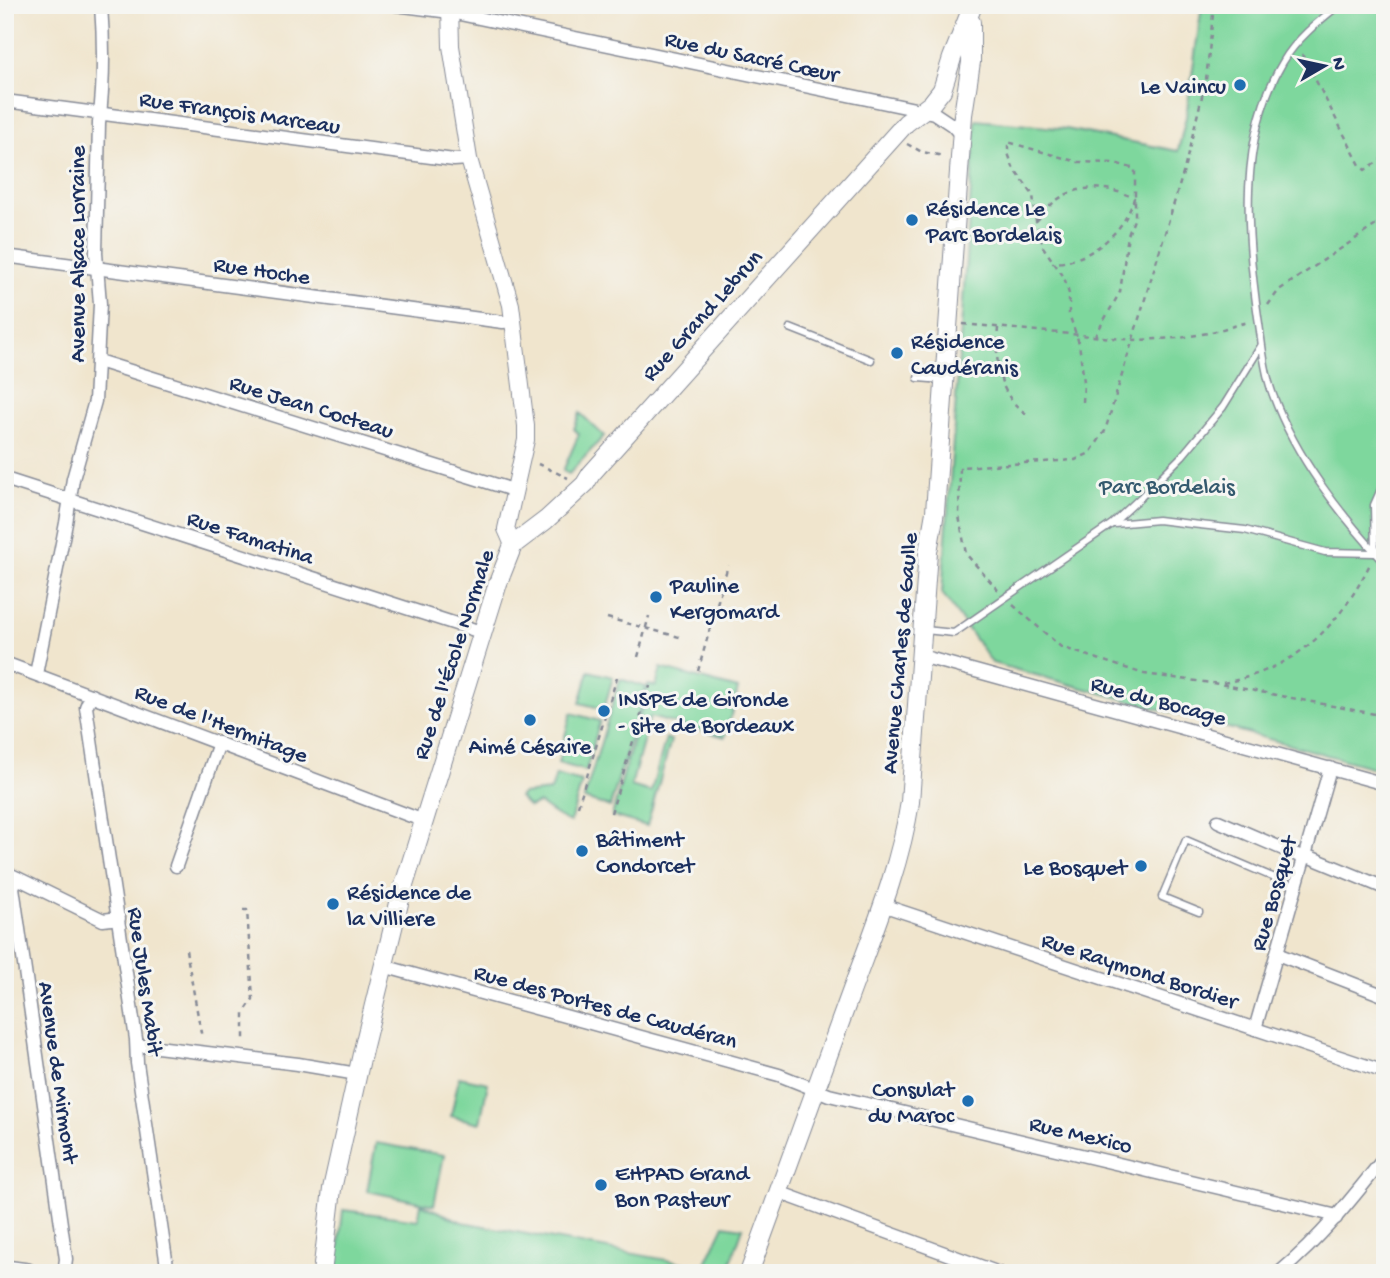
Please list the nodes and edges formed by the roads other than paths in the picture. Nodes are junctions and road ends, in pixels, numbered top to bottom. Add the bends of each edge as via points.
1 (101, 5) edge
2 (396, 5) edge
3 (1339, 5) edge
4 (972, 8) edge
5 (450, 9) edge
6 (5, 101) edge
7 (922, 111) junction
8 (100, 114) junction
9 (961, 135) junction
10 (469, 159) junction
11 (5, 256) edge
12 (98, 268) junction
13 (513, 321) junction
14 (790, 328) dead end
15 (1261, 346) junction
16 (871, 360) dead end
17 (98, 361) junction
18 (919, 378) dead end
19 (945, 380) junction
20 (5, 479) edge
21 (1385, 480) edge
22 (513, 490) junction
23 (69, 499) junction
24 (1112, 524) junction
25 (513, 545) junction
26 (1385, 545) edge
27 (1376, 553) junction
28 (1385, 563) edge
29 (923, 630) junction
30 (484, 633) junction
31 (921, 656) junction
32 (5, 663) edge
33 (36, 674) junction
34 (91, 695) junction
35 (219, 743) junction
36 (1330, 768) junction
37 (1385, 783) edge
38 (424, 821) junction
39 (1218, 821) dead end
40 (1304, 857) junction
41 (176, 866) dead end
42 (11, 875) edge
43 (1296, 887) junction
44 (1385, 888) edge
45 (883, 905) junction
46 (1199, 912) dead end
47 (119, 918) junction
48 (1277, 954) junction
49 (383, 966) junction
50 (1385, 996) edge
51 (1255, 1029) junction
52 (136, 1046) junction
53 (1385, 1072) edge
54 (357, 1074) junction
55 (816, 1089) junction
56 (1385, 1157) edge
57 (778, 1192) junction
58 (1336, 1218) junction
59 (5, 1270) edge
60 (27, 1273) edge
61 (64, 1273) edge
62 (167, 1273) edge
63 (322, 1273) edge
64 (749, 1273) edge
65 (999, 1273) edge
66 (1279, 1273) edge

1 - 8 street, Avenue Alsace Lorraine
2 - 5 street, Rue du Sacré Cœur
3 - 15 lane via 1314,24 1283,60 1266,97 1253,146 1250,263
4 - 7 main road, Avenue Charles de Gaulle via 942,90
4 - 9 main road, Avenue Charles de Gaulle via 971,62
5 - 7 street, Rue du Sacré Cœur
5 - 10 street, Rue de l'École Normale via 451,46
6 - 8 street, Rue François Marceau
7 - 9 street, Rue du Sacré Cœur via 942,117
7 - 25 main road, Rue Grand Lebrun via 896,134 585,484
8 - 10 street, Rue François Marceau
8 - 12 street, Avenue Alsace Lorraine
9 - 19 main road, Avenue Charles de Gaulle via 950,154 950,324
10 - 13 street, Rue de l'École Normale
11 - 12 street, Rue Hoche
12 - 13 street, Rue Hoche
12 - 17 street, Avenue Alsace Lorraine
13 - 22 street, Rue de l'École Normale via 526,426
14 - 16 lane
15 - 24 lane via 1223,407 1182,456
15 - 27 lane via 1272,393 1296,443 1352,526
17 - 22 street, Rue Jean Cocteau
17 - 23 street, Avenue Alsace Lorraine via 93,414
18 - 19 lane
19 - 29 main road, Avenue Charles de Gaulle
20 - 23 street, Rue Famatina
21 - 27 lane via 1374,505
22 - 25 street, Rue de l'École Normale via 506,530
23 - 30 street, Rue Famatina
23 - 33 street, Avenue Alsace Lorraine
24 - 27 lane via 1158,520 1204,525 1274,536 1325,552
24 - 29 lane via 954,633
25 - 30 main road, Rue de l'École Normale
26 - 27 lane
27 - 28 lane
29 - 31 main road, Avenue Charles de Gaulle
30 - 38 main road, Rue de l'École Normale
31 - 36 street, Rue du Bocage
31 - 45 main road, Avenue Charles de Gaulle via 910,802
32 - 33 street, Rue de l'Hermitage
33 - 34 street, Rue de l'Hermitage
34 - 35 street, Rue de l'Hermitage
34 - 47 street, Rue Jules Mabit via 86,707
35 - 38 street, Rue de l'Hermitage
35 - 41 street
36 - 37 street, Rue du Bocage
36 - 40 street, Rue Bosquet
38 - 49 main road, Rue de l'École Normale
39 - 40 street
40 - 43 street, Rue Bosquet
40 - 44 street
42 - 47 street via 103,920
42 - 61 street, Avenue de Mirmont via 66,1259
43 - 46 lane via 1186,840 1162,897
43 - 48 street, Rue Bosquet
45 - 51 street, Rue Raymond Bordier
45 - 55 main road, Avenue Charles de Gaulle
47 - 52 street, Rue Jules Mabit
48 - 50 street
48 - 51 street, Rue Bosquet
49 - 54 main road, Rue de l'École Normale
49 - 55 street, Rue des Portes de Caudéran
51 - 53 street, Rue Raymond Bordier
52 - 54 street
52 - 62 street, Rue Jules Mabit
54 - 63 main road, Rue de l'École Normale via 332,1189
55 - 57 main road, Avenue Charles de Gaulle
55 - 58 street, Rue Mexico
56 - 58 street
57 - 64 main road, Avenue Charles de Gaulle
57 - 65 street
58 - 66 street
59 - 60 main road

